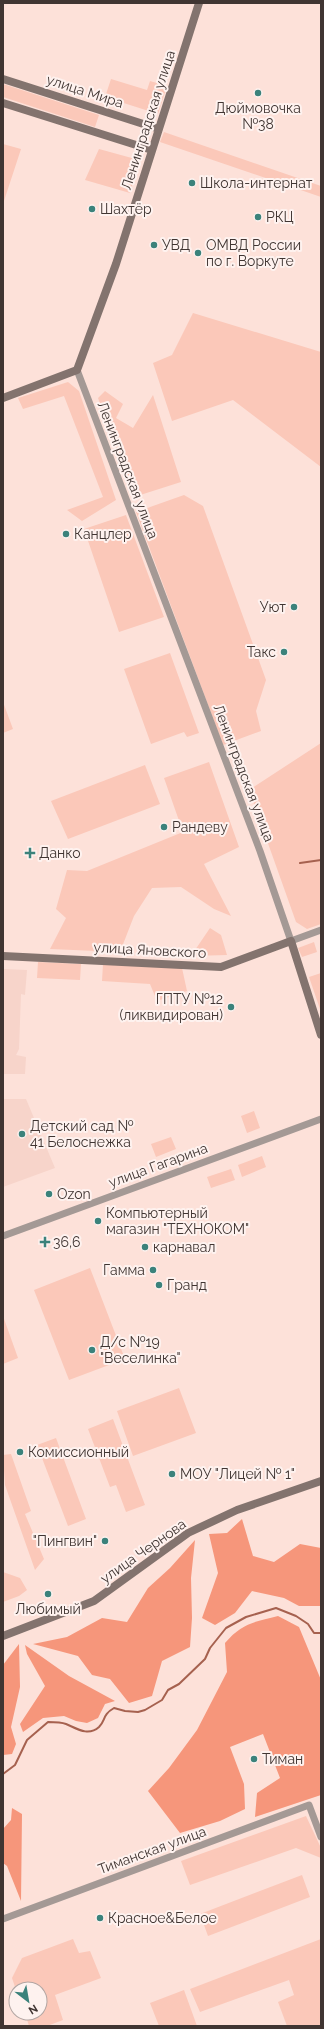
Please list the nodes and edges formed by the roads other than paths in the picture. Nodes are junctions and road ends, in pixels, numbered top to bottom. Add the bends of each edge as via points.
1 (199, 3) edge
2 (3, 79) edge
3 (3, 103) edge
4 (159, 129) junction
5 (152, 150) junction
6 (77, 370) junction
7 (3, 398) edge
8 (321, 930) edge
9 (291, 941) junction
10 (3, 956) edge
11 (321, 1035) edge
12 (321, 1119) edge
13 (3, 1236) edge
14 (321, 1481) edge
15 (3, 1636) edge
16 (321, 1837) edge
17 (3, 1919) edge

1 - 4 main road, Ленинградская улица
2 - 4 main road, улица Мира
3 - 5 main road
4 - 5 main road, Ленинградская улица
5 - 6 main road, Ленинградская улица via 116,264
6 - 7 main road
6 - 9 street, Ленинградская улица via 260,851
8 - 9 street
9 - 10 main road, улица Яновского via 221,967
9 - 11 main road
12 - 13 street, улица Гагарина
14 - 15 main road, улица Чернова via 237,1510 188,1533 94,1601
16 - 17 street, Тиманская улица via 309,1805

